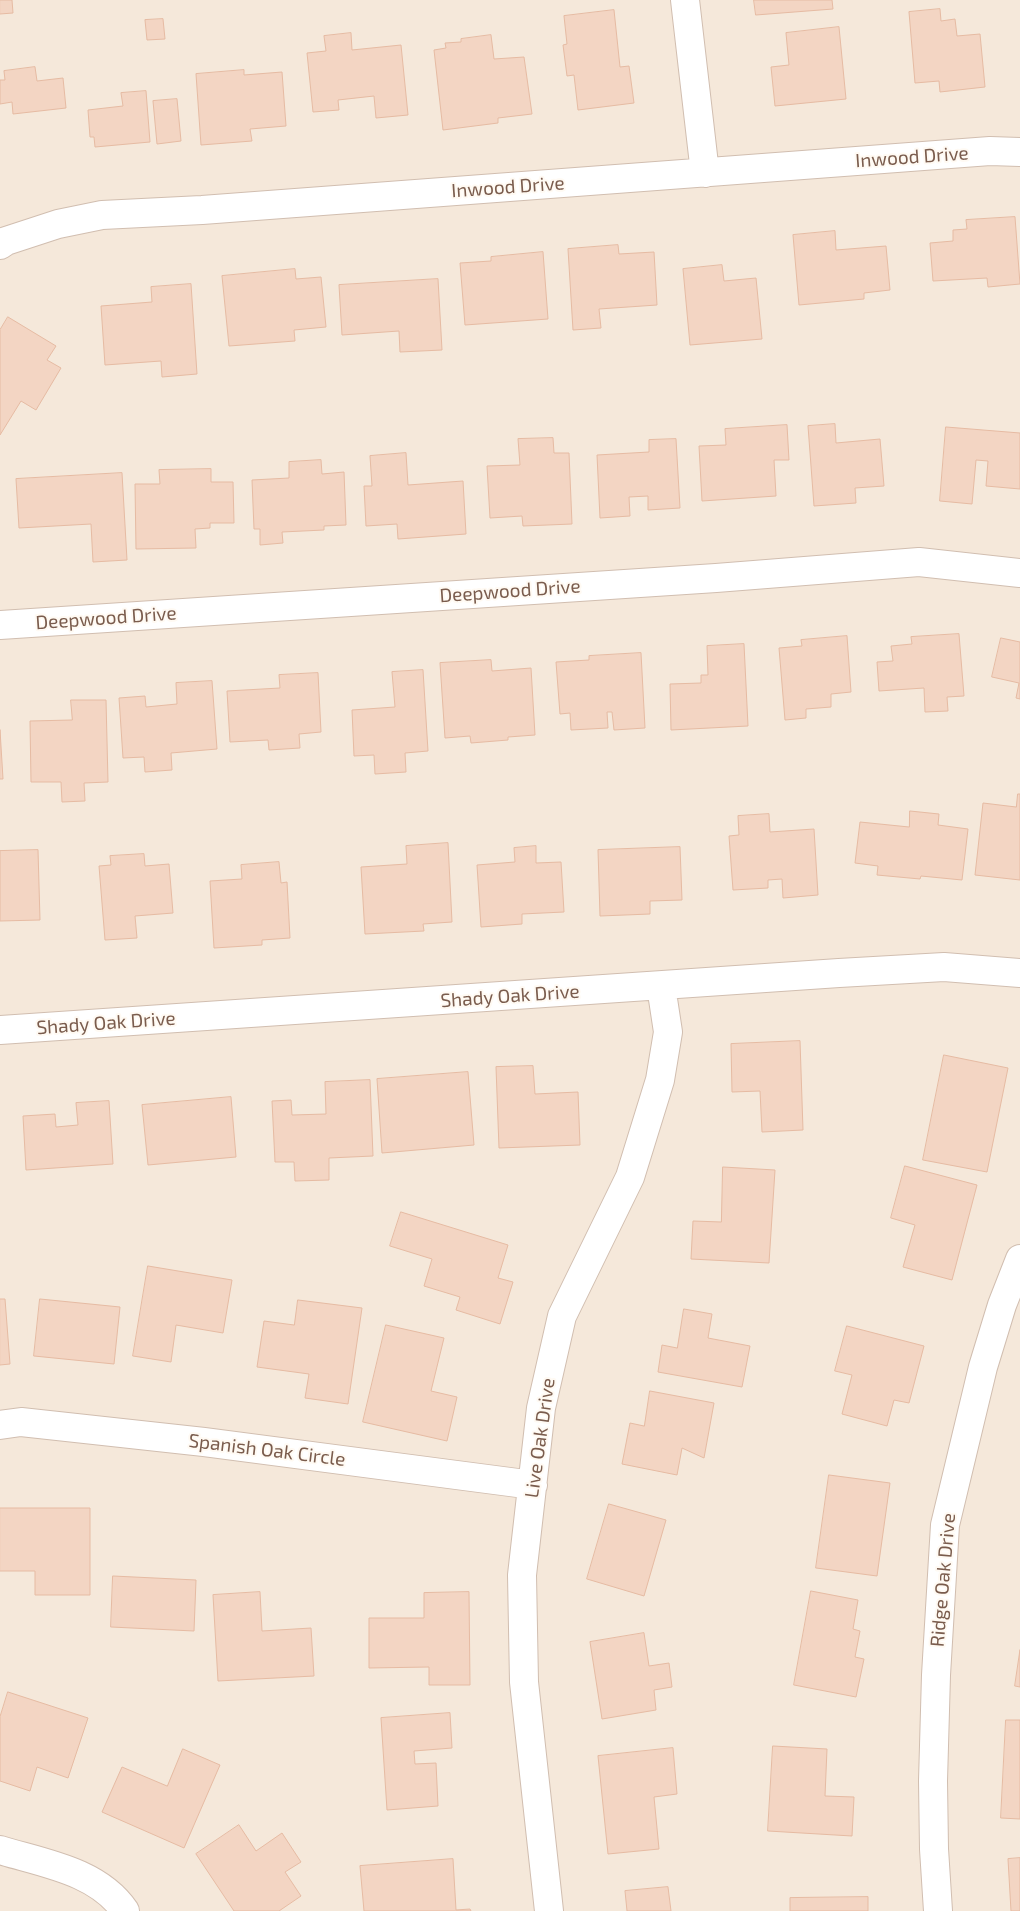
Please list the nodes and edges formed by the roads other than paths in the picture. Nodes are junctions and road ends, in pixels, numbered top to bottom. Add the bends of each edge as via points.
1 (685, 0) edge
2 (1020, 152) edge
3 (705, 173) junction
4 (0, 245) edge
5 (1020, 572) edge
6 (0, 625) edge
7 (1020, 973) edge
8 (661, 986) junction
9 (0, 1030) edge
10 (1020, 1259) edge
11 (0, 1424) edge
12 (533, 1485) junction
13 (0, 1850) edge
14 (125, 1911) edge
15 (549, 1911) edge
16 (938, 1911) edge

1 - 3 street
2 - 3 street, Inwood Drive via 990,151
3 - 4 street, Inwood Drive via 102,215 58,224
5 - 6 street, Deepwood Drive via 919,562
7 - 8 street, Shady Oak Drive via 944,967
8 - 9 street, Shady Oak Drive
8 - 12 street, Live Oak Drive via 668,1032 660,1080 630,1177 562,1316 541,1408
10 - 16 street, Ridge Oak Drive via 983,1367 945,1525 932,1781
11 - 12 street, Spanish Oak Circle via 21,1422 204,1442
12 - 15 street, Live Oak Drive via 522,1575 524,1682
13 - 14 street via 82,1876 103,1888

